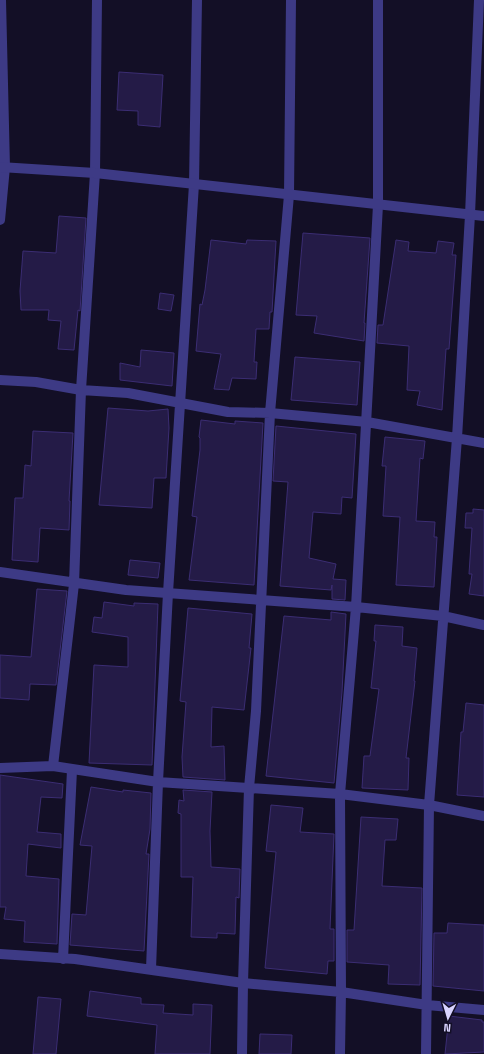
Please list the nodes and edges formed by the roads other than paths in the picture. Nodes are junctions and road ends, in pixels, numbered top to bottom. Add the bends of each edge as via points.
1 (1, 0) edge
2 (97, 0) edge
3 (197, 0) edge
4 (291, 0) edge
5 (378, 0) edge
6 (478, 0) edge
7 (484, 1) edge
8 (2, 167) edge
9 (95, 173) junction
10 (194, 184) junction
11 (289, 195) junction
12 (378, 205) junction
13 (470, 215) junction
14 (484, 216) edge
15 (0, 220) edge
16 (0, 380) edge
17 (81, 390) junction
18 (180, 403) junction
19 (270, 413) junction
20 (367, 422) junction
21 (456, 438) junction
22 (484, 443) edge
23 (0, 572) edge
24 (74, 584) junction
25 (168, 593) junction
26 (260, 600) junction
27 (356, 607) junction
28 (443, 616) junction
29 (484, 625) edge
30 (54, 766) junction
31 (0, 768) edge
32 (72, 770) junction
33 (158, 782) junction
34 (250, 788) junction
35 (340, 794) junction
36 (429, 804) junction
37 (484, 816) edge
38 (0, 954) edge
39 (63, 959) junction
40 (151, 969) junction
41 (243, 983) junction
42 (341, 992) junction
43 (428, 1005) junction
44 (484, 1010) edge
45 (242, 1054) edge
46 (340, 1054) edge
47 (426, 1054) edge

1 - 8 street
2 - 9 street
3 - 10 street
4 - 11 street
5 - 12 street
6 - 7 street
6 - 13 street
8 - 9 street
8 - 15 street
9 - 10 street
9 - 17 street
10 - 11 street
10 - 18 street
11 - 12 street
11 - 19 street
12 - 13 street
12 - 20 street
13 - 14 street
13 - 21 street
16 - 17 street via 36,382
17 - 18 street via 128,393
17 - 24 street
18 - 19 street via 228,412
18 - 25 street
19 - 20 street
19 - 26 street
20 - 21 street
20 - 27 street
21 - 22 street
21 - 28 street
23 - 24 street
24 - 25 street
24 - 30 street
25 - 26 street
25 - 33 street
26 - 27 street
26 - 34 street
27 - 28 street
27 - 35 street
28 - 29 street
28 - 36 street
30 - 31 street
30 - 32 street
32 - 33 street
32 - 39 street
33 - 34 street
33 - 40 street
34 - 35 street
34 - 41 street
35 - 36 street
35 - 42 street
36 - 37 street
36 - 43 street
38 - 39 street
39 - 40 street
40 - 41 street
41 - 42 street
41 - 45 street
42 - 43 street
42 - 46 street
43 - 44 street
43 - 47 street

